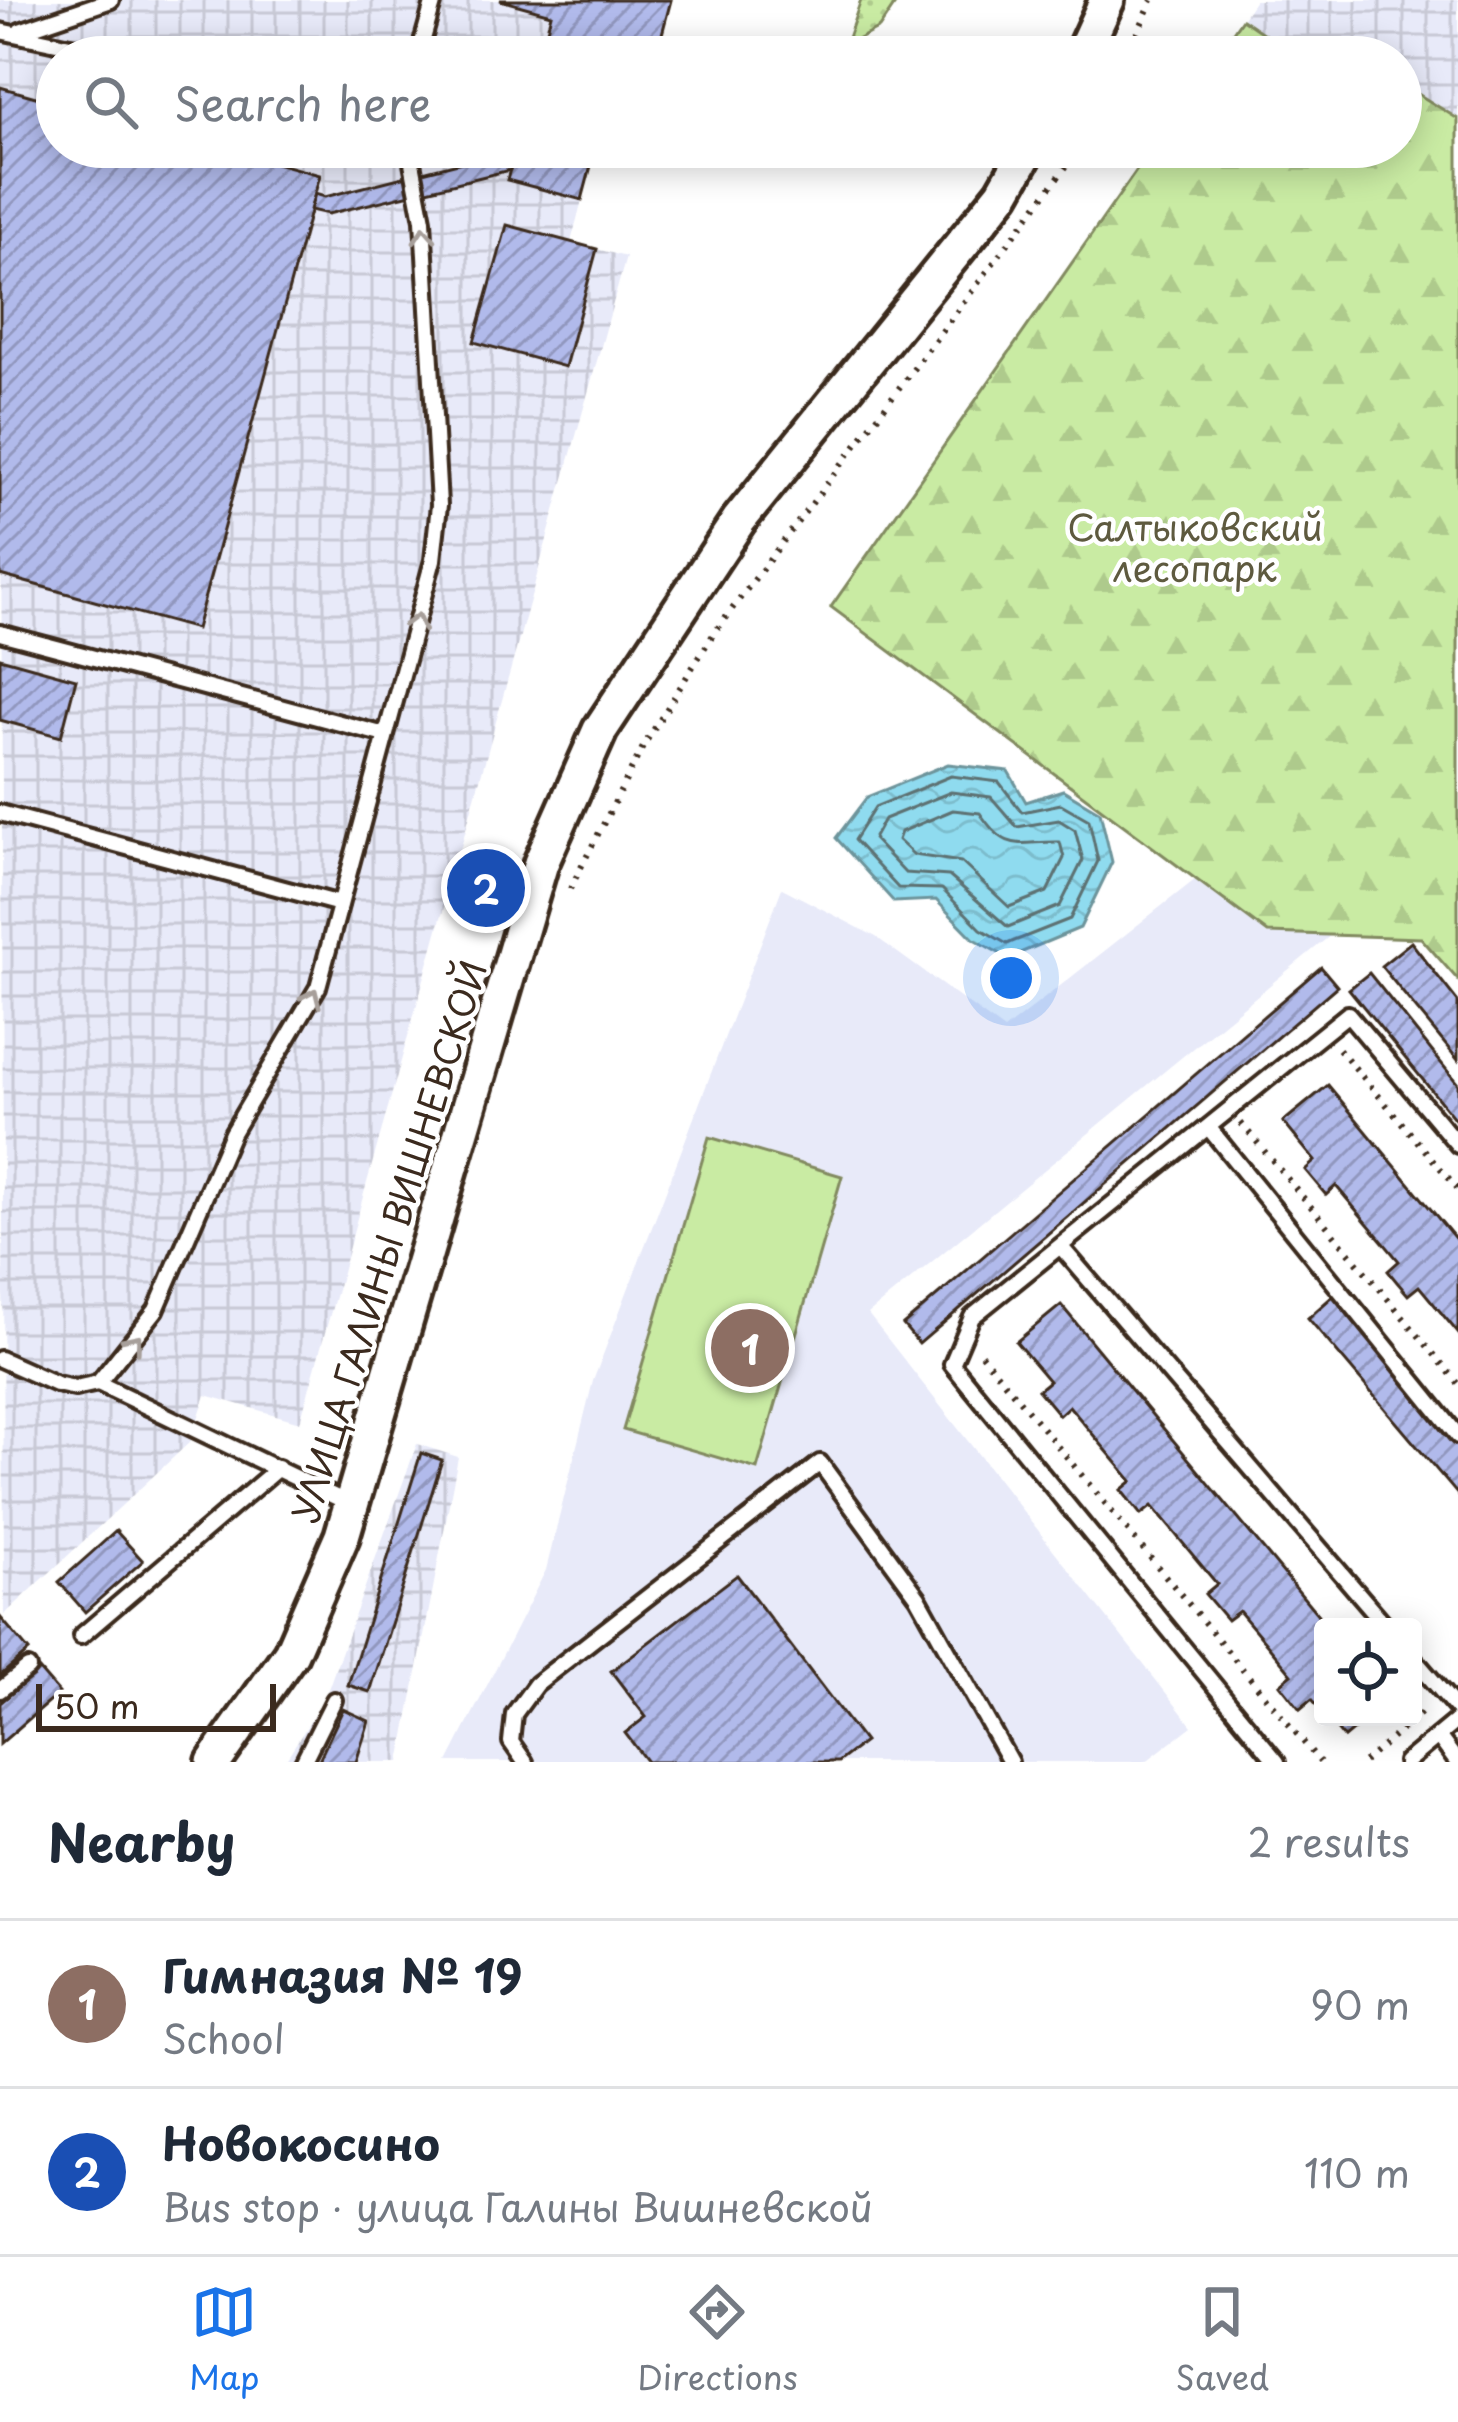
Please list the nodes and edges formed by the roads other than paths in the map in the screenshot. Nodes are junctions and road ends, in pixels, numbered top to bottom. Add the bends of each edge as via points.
1 (111, 0) edge
2 (434, 0) edge
3 (1107, 0) edge
4 (0, 31) edge
5 (424, 36) edge
6 (1091, 36) edge
7 (36, 39) edge
8 (413, 168) edge
9 (1018, 168) edge
10 (0, 633) edge
11 (386, 735) junction
12 (0, 813) edge
13 (340, 904) junction
14 (1209, 1128) junction
15 (1458, 1145) edge
16 (1061, 1247) junction
17 (0, 1359) edge
18 (98, 1383) junction
19 (1458, 1436) edge
20 (278, 1468) junction
21 (352, 1505) junction
22 (1379, 1618) edge
23 (81, 1636) dead end
24 (28, 1668) dead end
25 (1422, 1668) edge
26 (0, 1690) edge
27 (334, 1700) dead end
28 (1458, 1710) edge
29 (1458, 1719) edge
30 (1438, 1736) junction
31 (214, 1762) edge
32 (303, 1762) edge
33 (526, 1762) edge
34 (1010, 1762) edge
35 (1277, 1762) edge
36 (1406, 1762) edge
37 (1457, 1762) edge

1 - 4 lane via 48,25
2 - 5 lane
3 - 6 street
4 - 7 lane
11 -> 8 lane via 433,560 439,505
9 - 21 street, УЛИЦА ГАЛИНЫ ВИШНЕВСКОЙ via 739,520 600,730 542,863
10 - 11 lane
11 - 13 lane
12 - 13 lane
18 -> 13 lane via 156,1310 232,1132 318,987
14 - 15 lane via 1348,1014
14 - 16 lane
14 - 19 lane
16 - 22 lane
16 - 35 lane via 972,1317 952,1364
17 - 18 lane via 56,1384
18 - 20 lane
20 - 21 lane
20 - 23 lane
21 - 31 street, УЛИЦА ГАЛИНЫ ВИШНЕВСКОЙ via 290,1653
24 - 26 lane
25 - 28 lane
27 - 32 lane
29 - 30 lane
30 - 36 lane
30 - 37 lane
33 - 34 lane via 511,1742 514,1714 536,1684 820,1463 918,1597

